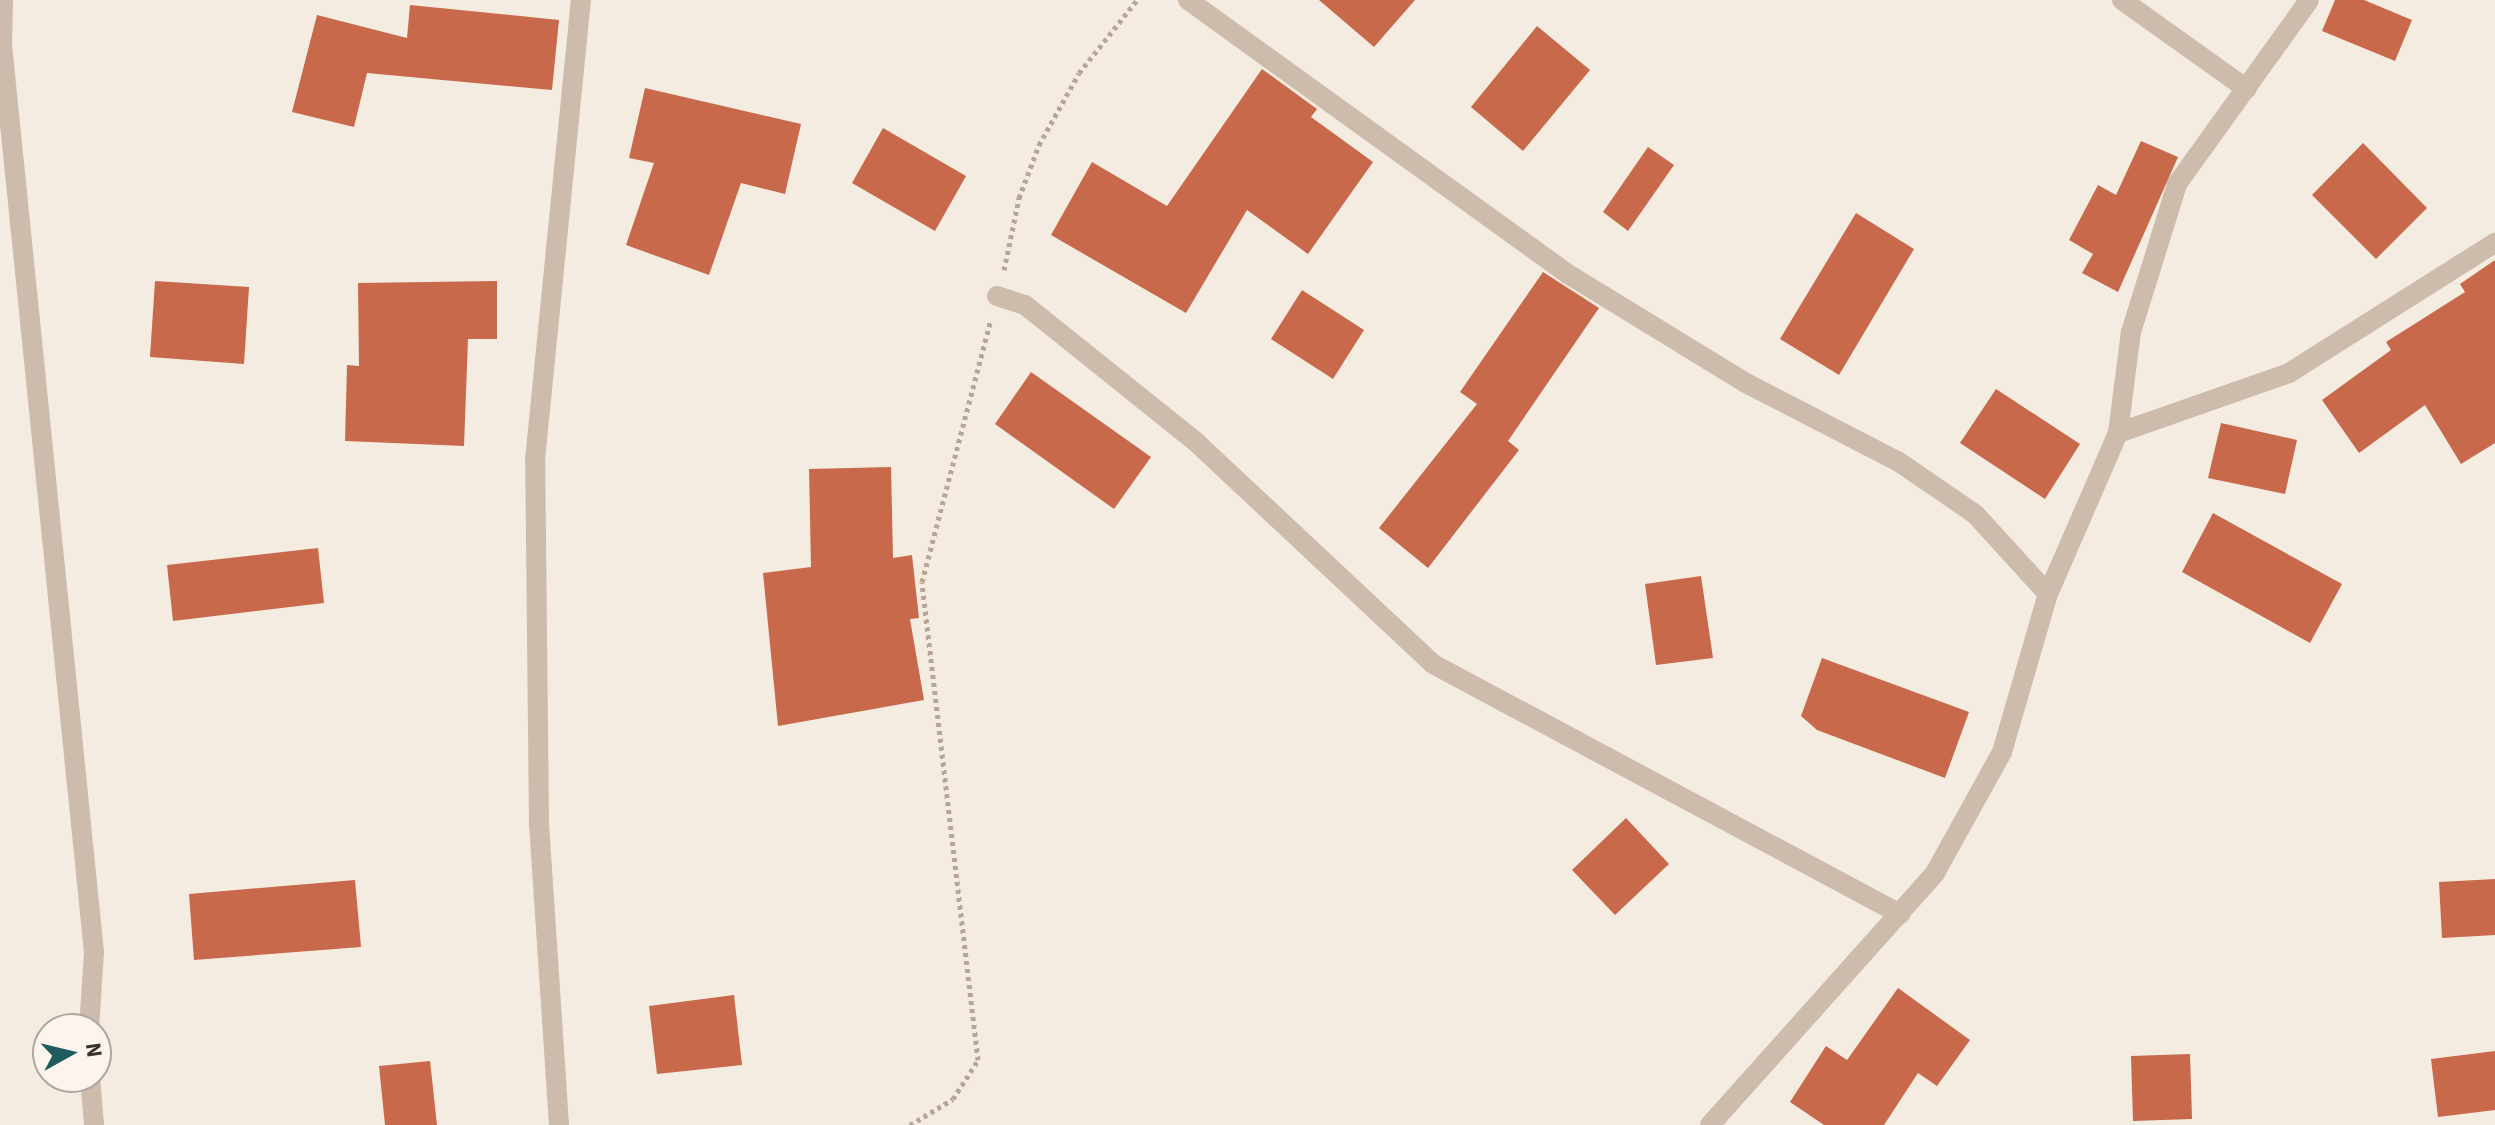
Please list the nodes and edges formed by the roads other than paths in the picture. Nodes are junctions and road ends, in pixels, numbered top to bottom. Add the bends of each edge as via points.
1 (3, 0) edge
2 (581, 0) edge
3 (1188, 0) edge
4 (2122, 0) edge
5 (2309, 0) edge
6 (2247, 89) junction
7 (2495, 243) edge
8 (997, 296) road end
9 (2118, 433) junction
10 (2048, 594) junction
11 (1900, 914) junction
12 (90, 1013) edge
13 (91, 1093) edge
14 (94, 1125) edge
15 (559, 1125) edge
16 (1710, 1125) edge

1 - 12 street via 2,45 81,797 94,952
2 - 15 street via 535,460 539,824
3 - 10 street via 1568,274 1744,382 1899,462 1975,514
4 - 6 street
5 - 6 street
6 - 9 street via 2177,184 2131,332
7 - 9 street via 2289,373
8 - 11 street via 1025,305 1197,443 1433,664
9 - 10 street
10 - 11 street via 2002,752 1935,873
11 - 16 street
13 - 14 street

